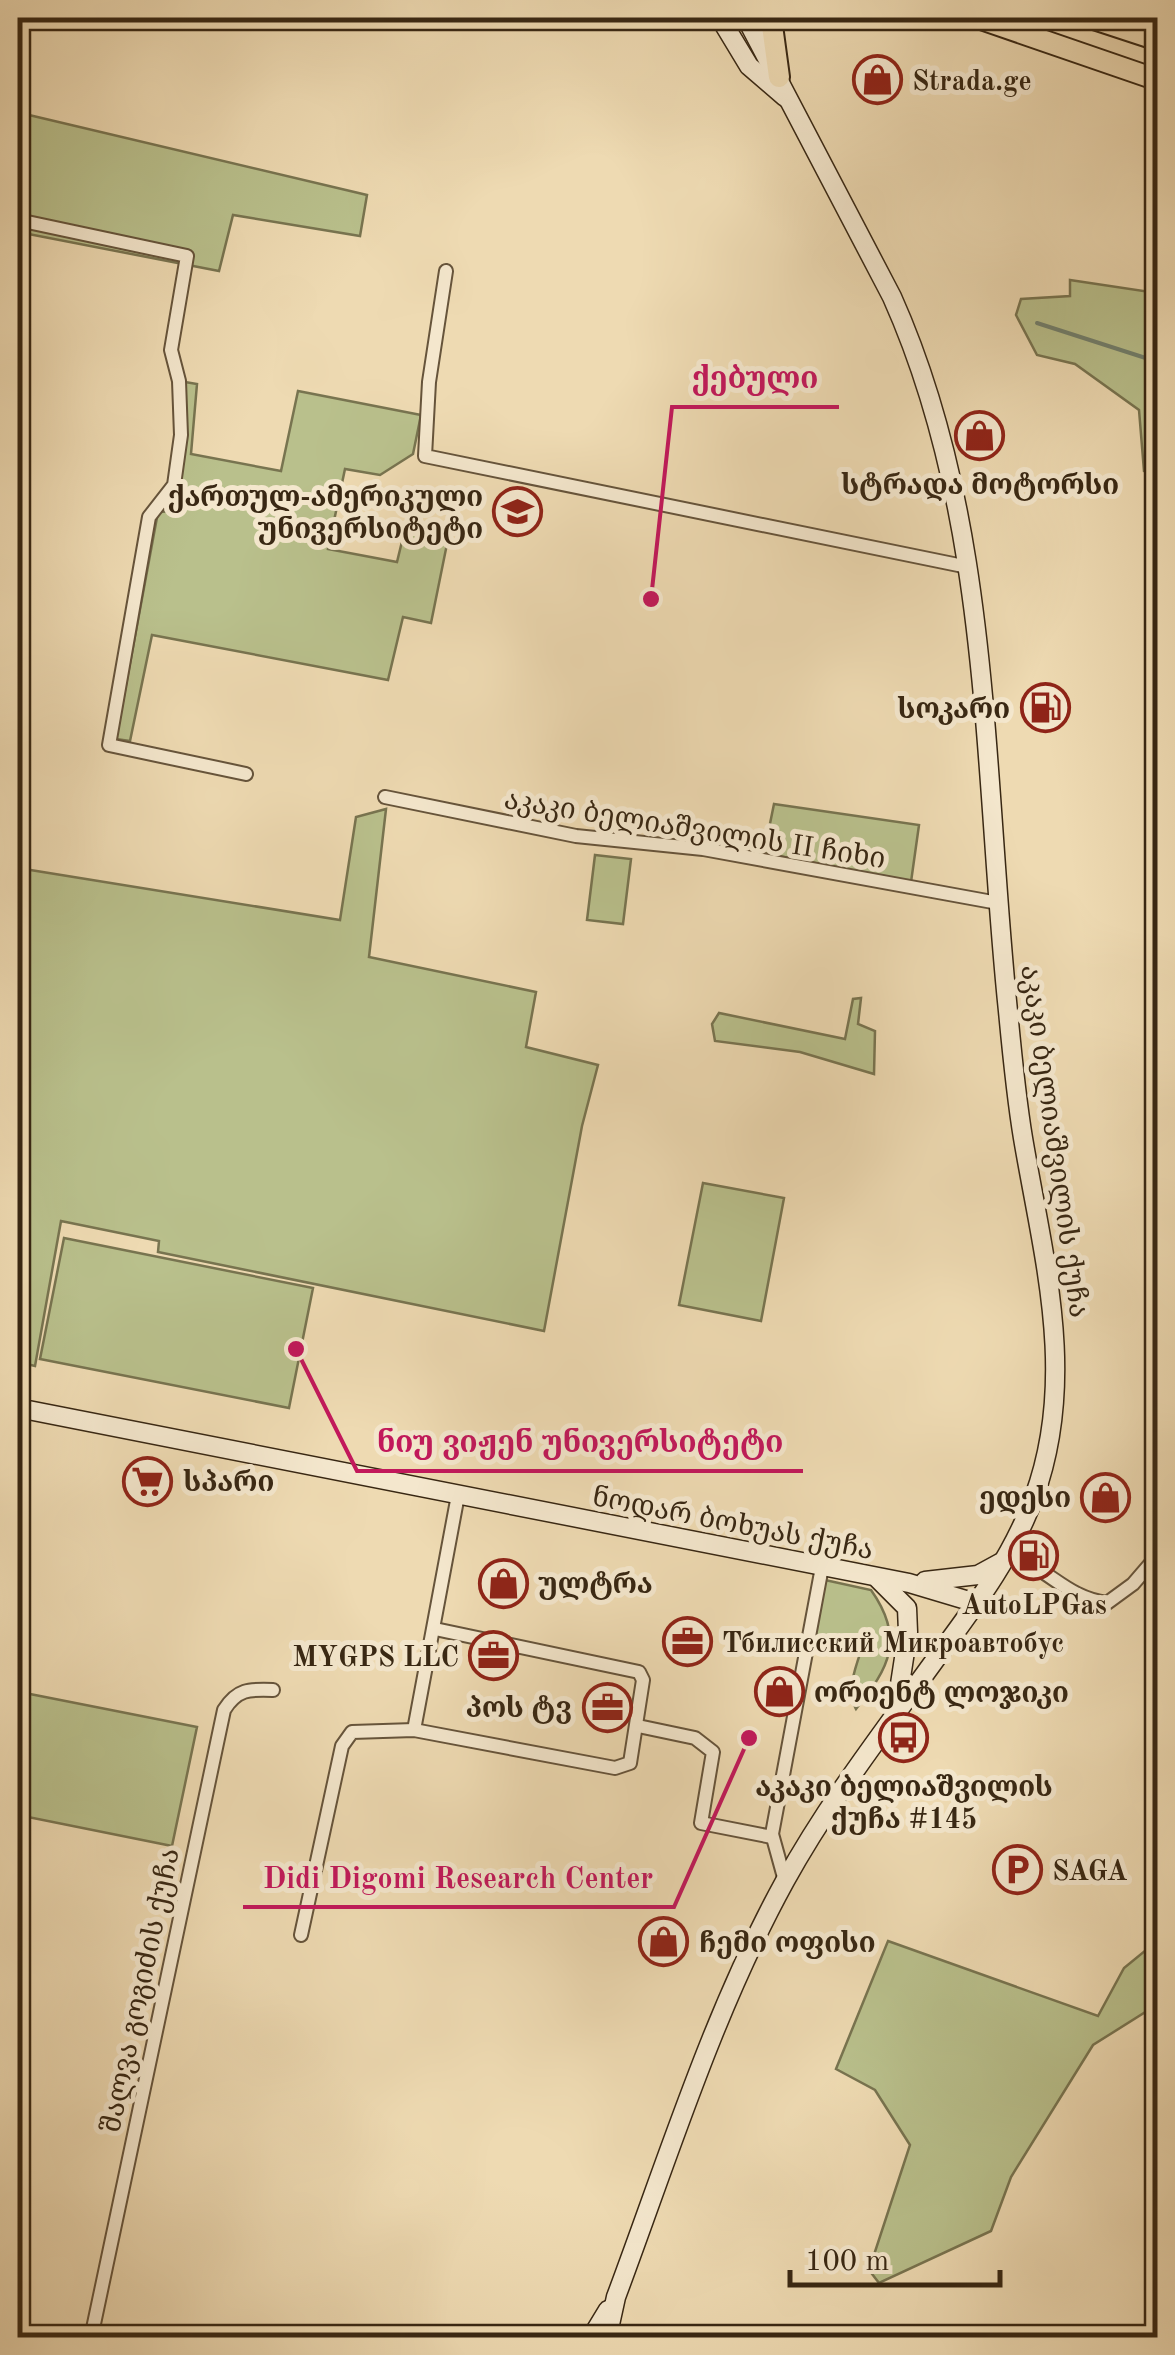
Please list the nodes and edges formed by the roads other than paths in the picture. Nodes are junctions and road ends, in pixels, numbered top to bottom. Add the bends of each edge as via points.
1 (720, 18) edge
2 (746, 18) edge
3 (771, 18) edge
4 (978, 18) edge
5 (1091, 18) edge
6 (1158, 40) edge
7 (779, 77) junction
8 (1158, 80) edge
9 (789, 101) junction
10 (18, 220) edge
11 (446, 270) dead end
12 (968, 567) junction
13 (246, 774) dead end
14 (385, 797) dead end
15 (998, 903) junction
16 (18, 1408) edge
17 (458, 1495) junction
18 (1158, 1555) edge
19 (1007, 1559) junction
20 (822, 1567) junction
21 (878, 1578) junction
22 (909, 1583) junction
23 (976, 1602) junction
24 (435, 1630) junction
25 (273, 1690) dead end
26 (895, 1715) junction
27 (638, 1726) junction
28 (414, 1730) junction
29 (772, 1838) junction
30 (785, 1881) junction
31 (301, 1935) dead end
32 (616, 2297) junction
33 (91, 2338) edge
34 (591, 2338) edge
35 (608, 2338) edge

1 - 9 main road, აკაკი ბელიაშვილის ქუჩა via 748,66
2 - 7 main road, აკაკი ბელიაშვილის ქუჩა
3 - 7 main road
4 - 8 main road
5 - 6 main road
7 - 9 main road, აკაკი ბელიაშვილის ქუჩა
9 - 12 main road, აკაკი ბელიაშვილის ქუჩა via 852,213 912,342 952,468
10 - 13 street via 187,256 171,350 181,434 174,486 149,517 109,745
11 - 12 street via 428,382 425,456
12 - 15 main road, აკაკი ბელიაშვილის ქუჩა
14 - 15 street, აკაკი ბელიაშვილის II ჩიხი via 576,836 704,849
15 - 19 main road, აკაკი ბელიაშვილის ქუჩა via 1023,1137 1052,1283 1056,1359 1045,1463
16 - 17 main road, ნოდარ ბოხუას ქუჩა
17 - 20 main road, ნოდარ ბოხუას ქუჩა
17 - 24 street
18 - 19 street via 1107,1603 1066,1592 1026,1560
19 - 22 main road via 978,1575
19 - 23 main road, აკაკი ბელიაშვილის ქუჩა
20 - 21 main road, ნოდარ ბოხუას ქუჩა
20 - 29 street
21 - 22 main road, ნოდარ ბოხუას ქუჩა
21 - 26 main road via 906,1608
22 - 23 main road
23 - 26 main road, აკაკი ბელიაშვილის ქუჩა
24 - 27 street via 632,1668 642,1680
24 - 28 street
25 - 33 street, შალვა გოგიძის ქუჩა via 244,1689 224,1710
26 - 30 main road, აკაკი ბელიაშვილის ქუჩა
27 - 28 street via 630,1763 620,1768
27 - 29 street via 696,1738 713,1752 701,1823
28 - 31 street via 352,1732 342,1746
29 - 30 street
30 - 32 main road, აკაკი ბელიაშვილის ქუჩა via 721,2018
32 - 34 main road, აკაკი ბელიაშვილის ქუჩა
32 - 35 main road, აკაკი ბელიაშვილის ქუჩა

